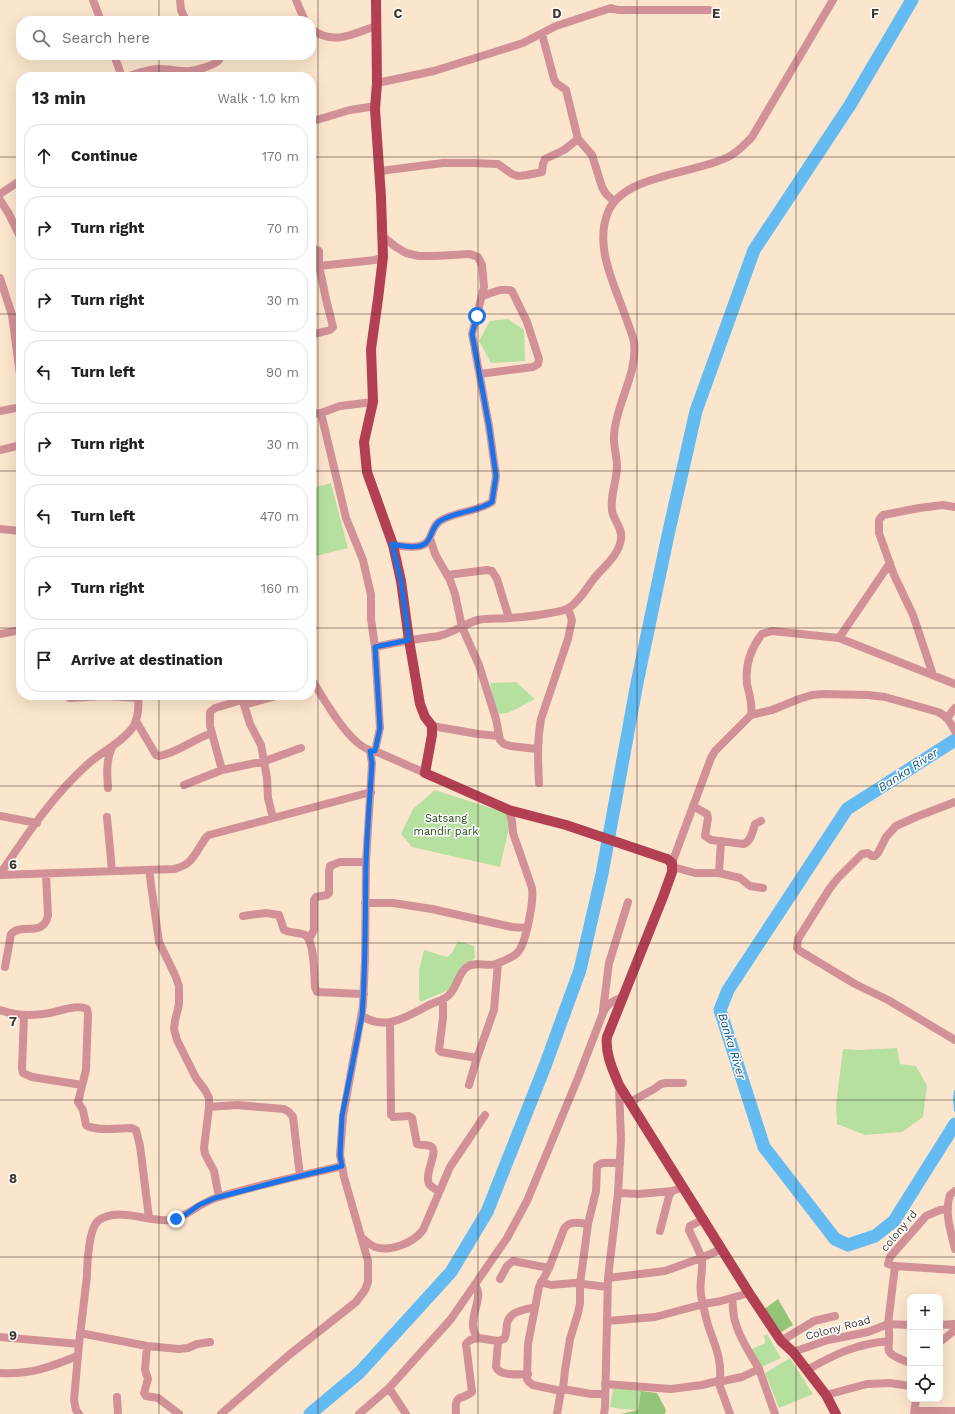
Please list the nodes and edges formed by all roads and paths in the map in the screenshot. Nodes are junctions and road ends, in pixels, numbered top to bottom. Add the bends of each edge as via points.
1 (92, 0) edge
2 (180, 0) edge
3 (296, 0) edge
4 (376, 0) edge
5 (617, 0) edge
6 (833, 0) edge
7 (618, 10) junction
8 (709, 10) dead end
9 (99, 16) edge
10 (184, 16) edge
11 (303, 16) edge
12 (376, 26) junction
13 (316, 32) edge
14 (542, 34) junction
15 (116, 60) edge
16 (219, 60) edge
17 (120, 72) edge
18 (142, 72) edge
19 (185, 72) edge
20 (185, 72) edge
21 (377, 83) junction
22 (376, 106) junction
23 (316, 120) edge
24 (578, 139) junction
25 (380, 171) junction
26 (16, 183) edge
27 (0, 194) edge
28 (0, 200) edge
29 (614, 201) junction
30 (16, 229) edge
31 (382, 236) junction
32 (316, 249) edge
33 (383, 257) junction
34 (319, 266) junction
35 (0, 278) edge
36 (483, 296) junction
37 (316, 334) edge
38 (16, 344) edge
39 (480, 374) junction
40 (373, 402) junction
41 (16, 408) edge
42 (0, 411) edge
43 (321, 413) junction
44 (316, 414) edge
45 (16, 446) edge
46 (0, 450) edge
47 (955, 507) edge
48 (0, 529) edge
49 (16, 531) edge
50 (430, 538) junction
51 (392, 544) junction
52 (890, 563) junction
53 (447, 575) junction
54 (568, 608) junction
55 (509, 618) junction
56 (462, 627) junction
57 (16, 631) edge
58 (0, 634) edge
59 (839, 638) junction
60 (409, 640) junction
61 (375, 647) junction
62 (933, 675) junction
63 (955, 684) edge
64 (316, 688) edge
65 (138, 700) edge
66 (242, 700) edge
67 (751, 715) junction
68 (951, 715) edge
69 (136, 722) junction
70 (432, 726) junction
71 (955, 731) edge
72 (212, 733) junction
73 (498, 736) junction
74 (114, 744) junction
75 (301, 748) dead end
76 (537, 749) junction
77 (372, 751) junction
78 (265, 761) junction
79 (222, 770) junction
80 (425, 773) junction
81 (539, 783) dead end
82 (184, 785) dead end
83 (108, 788) dead end
84 (371, 792) junction
85 (955, 802) edge
86 (693, 806) junction
87 (509, 810) junction
88 (0, 816) edge
89 (107, 817) dead end
90 (273, 818) junction
91 (762, 821) dead end
92 (37, 823) junction
93 (721, 841) junction
94 (366, 862) junction
95 (672, 865) junction
96 (149, 870) junction
97 (112, 871) junction
98 (720, 873) junction
99 (0, 874) edge
100 (46, 874) junction
101 (763, 888) dead end
102 (628, 902) dead end
103 (365, 903) junction
104 (243, 916) dead end
105 (526, 928) junction
106 (309, 939) junction
107 (498, 963) junction
108 (5, 967) dead end
109 (364, 994) junction
110 (623, 997) junction
111 (442, 999) junction
112 (0, 1010) edge
113 (603, 1013) junction
114 (24, 1015) junction
115 (362, 1016) junction
116 (390, 1022) junction
117 (955, 1040) edge
118 (477, 1058) junction
119 (683, 1083) dead end
120 (82, 1085) junction
121 (620, 1085) junction
122 (469, 1086) dead end
123 (630, 1102) junction
124 (209, 1107) junction
125 (485, 1115) dead end
126 (620, 1163) junction
127 (342, 1166) junction
128 (300, 1176) junction
129 (684, 1187) junction
130 (672, 1191) junction
131 (955, 1191) edge
132 (439, 1192) junction
133 (618, 1193) junction
134 (220, 1197) junction
135 (948, 1209) junction
136 (148, 1218) junction
137 (704, 1219) junction
138 (588, 1224) junction
139 (660, 1231) dead end
140 (362, 1238) junction
141 (722, 1249) junction
142 (955, 1249) edge
143 (702, 1258) junction
144 (895, 1266) junction
145 (549, 1268) junction
146 (955, 1270) edge
147 (608, 1278) junction
148 (500, 1279) dead end
149 (541, 1282) junction
150 (475, 1284) junction
151 (580, 1284) junction
152 (608, 1287) junction
153 (749, 1293) junction
154 (732, 1298) junction
155 (704, 1304) junction
156 (535, 1308) junction
157 (835, 1316) dead end
158 (607, 1321) junction
159 (888, 1324) junction
160 (955, 1324) edge
161 (907, 1325) edge
162 (943, 1325) edge
163 (955, 1330) edge
164 (80, 1334) junction
165 (0, 1337) edge
166 (478, 1338) junction
167 (498, 1340) junction
168 (889, 1340) junction
169 (943, 1340) edge
170 (781, 1341) junction
171 (210, 1342) dead end
172 (79, 1344) junction
173 (147, 1346) junction
174 (793, 1352) junction
175 (78, 1356) junction
176 (907, 1362) edge
177 (759, 1369) junction
178 (807, 1370) junction
179 (0, 1373) edge
180 (528, 1374) junction
181 (719, 1380) junction
182 (608, 1384) junction
183 (907, 1386) edge
184 (389, 1388) junction
185 (562, 1390) junction
186 (604, 1394) junction
187 (826, 1395) junction
188 (116, 1398) dead end
189 (916, 1402) edge
190 (915, 1412) edge
191 (955, 1412) edge
192 (79, 1414) edge
193 (118, 1414) edge
194 (179, 1414) edge
195 (221, 1414) edge
196 (359, 1414) edge
197 (406, 1414) edge
198 (456, 1414) edge
199 (557, 1414) edge
200 (604, 1414) edge
201 (730, 1414) edge
202 (775, 1414) edge
203 (836, 1414) edge

1 - 9 street
2 - 10 street
3 - 11 street
4 - 12 main road
5 - 7 street
6 - 29 street via 752,137 743,147 725,158 646,181
7 - 8 street
7 - 14 street via 611,8 556,26
12 - 13 street via 341,38 326,37
12 - 21 main road
14 - 21 street via 523,43 434,71
14 - 24 street via 554,79 568,94
15 - 17 street
16 - 20 street via 216,64
18 - 19 street via 159,69
21 - 22 main road
22 - 23 street via 341,112
22 - 25 main road
24 - 25 street via 564,150 545,159 542,172 527,175 512,174 498,164 472,163 443,163
24 - 29 street via 592,155 602,187
25 - 31 main road
26 - 27 street
28 - 30 street
29 - 54 street via 605,224 607,266 634,340 634,364 614,436 617,465 611,500 612,512 622,535 614,557 578,600
31 - 33 main road
31 - 36 street via 396,248 418,256 470,254 478,257 482,265
32 - 34 street via 320,251
33 - 34 street
33 - 40 main road via 371,349
34 - 37 street via 333,327
35 - 38 street via 12,314
36 - 39 street via 472,334
36 - 39 street via 501,289 512,291 527,322 539,359 538,364 533,367
39 - 50 street via 496,476 492,502 442,520 436,524
40 - 43 street via 340,406
40 - 51 main road via 364,442 367,472
41 - 42 street
43 - 44 street
43 - 61 street via 346,518 367,576
45 - 46 street
47 - 52 street via 943,505 883,515 878,527
48 - 49 street
50 - 51 street via 426,544 420,546
50 - 53 street via 435,554
51 - 60 main road via 401,581
52 - 59 street
52 - 62 street via 913,615
53 - 55 street via 492,571
53 - 56 street via 455,594
54 - 55 street via 528,617
54 - 76 street via 572,620 541,719
55 - 56 street via 479,620
56 - 60 street via 439,636
56 - 73 street via 479,665 496,719
57 - 58 street
59 - 62 street
59 - 67 street via 772,631 762,634 750,656 747,671
60 - 61 street
60 - 70 main road via 420,704
61 - 77 street via 380,728
62 - 63 street
64 - 77 street via 355,741
65 - 69 street
66 - 72 street via 211,710 209,717
66 - 78 street
67 - 68 street via 812,695 840,693 899,700
67 - 86 street via 715,751
68 - 71 street
69 - 72 street via 159,756 178,750
69 - 74 street
70 - 73 street
70 - 80 main road
72 - 79 street
73 - 76 street via 504,744
74 - 83 street via 107,761
74 - 92 street via 88,764
75 - 78 street
76 - 81 street
77 - 80 street
77 - 84 street
78 - 79 street
78 - 90 street via 268,798
79 - 82 street
80 - 87 main road
84 - 90 street
84 - 94 street
85 - 117 street via 903,822 891,830 875,856 862,854 830,888 796,944 800,951 854,984 888,1000
86 - 93 street via 707,814 705,836 711,840
86 - 95 street
87 - 95 main road via 566,825 667,859
87 - 105 street via 513,832 532,888 533,896
88 - 92 street
89 - 97 street
90 - 96 street via 209,835 188,864 174,869
91 - 93 street via 756,824 747,843
92 - 99 street
93 - 98 street
94 - 103 street
94 - 106 street via 340,862 330,866 329,893 314,900 314,930
95 - 98 street via 695,873
95 - 110 main road via 663,897
96 - 97 street
96 - 124 street via 159,942 179,986 179,1004 174,1029 196,1078 209,1098
97 - 100 street
98 - 101 street via 740,878 750,886
99 - 100 street
100 - 108 street via 46,921 43,926 18,929 11,934
102 - 113 street via 609,963
103 - 105 street via 401,904
103 - 109 street
104 - 106 street via 274,914 281,918 284,930
105 - 107 street via 518,952
106 - 109 street via 317,992
107 - 111 street via 468,966 454,990
107 - 118 street via 494,1010
109 - 115 street
110 - 113 street via 606,1006
110 - 121 main road via 606,1044
111 - 116 street via 402,1019
111 - 118 street via 443,1018 439,1050
112 - 114 street
113 - 150 street via 527,1201 508,1238
114 - 120 street via 23,1073 32,1077
114 - 120 street via 76,1007 87,1009 87,1062
115 - 116 street via 370,1021
115 - 127 street via 342,1116
116 - 132 street via 391,1115 412,1118 416,1144 432,1148 434,1153 428,1180
118 - 122 street
119 - 123 street via 661,1084
120 - 136 street via 78,1102 88,1127 136,1130
121 - 123 main road
121 - 126 street
123 - 129 main road
124 - 128 street via 237,1105 284,1109 289,1112 292,1117
124 - 134 street via 204,1154 214,1170
125 - 132 street via 450,1167
126 - 133 street
126 - 138 street via 602,1163 597,1166 596,1191
127 - 128 street
127 - 140 street
128 - 134 street
129 - 130 street
129 - 137 main road
130 - 133 street
130 - 139 street
131 - 135 street via 950,1195
132 - 140 street via 423,1230 412,1241 402,1246 380,1248 370,1245
133 - 147 street
134 - 136 street via 199,1205 176,1219
135 - 142 street
135 - 144 street, colony rd via 926,1216 915,1227 888,1261 888,1264
136 - 164 street via 117,1214 105,1217 95,1224 87,1263
137 - 141 main road
137 - 143 street via 690,1226 689,1230
138 - 145 street via 574,1223 566,1226
138 - 151 street
140 - 195 street via 368,1261 368,1282 356,1302
141 - 143 street
141 - 153 main road
143 - 147 street via 665,1271
143 - 155 street via 700,1288
144 - 146 street, colony rd
144 - 159 street, Colony Road
145 - 148 street via 513,1262 507,1266
145 - 149 street
147 - 152 street
149 - 151 street via 548,1285
149 - 156 street
150 - 166 street via 478,1297 473,1320 474,1332
150 - 184 street via 451,1319
151 - 152 street
151 - 185 street via 580,1303 570,1338
152 - 158 street
153 - 154 street
153 - 170 main road
154 - 155 street
154 - 177 street via 738,1330
155 - 158 street via 655,1317
155 - 181 street via 721,1369
156 - 167 street via 511,1315 507,1322 506,1338
156 - 180 street via 528,1344
157 - 170 street via 814,1321
158 - 182 street
159 - 161 street, Colony Road
159 - 168 street, Colony Road
159 - 174 street, Colony Road via 868,1332 828,1340
160 - 162 street
163 - 169 street
164 - 172 street
164 - 173 street
165 - 172 street
166 - 167 street
166 - 198 street via 466,1344 472,1392 458,1399
167 - 180 street via 497,1370
168 - 176 street, Colony Road via 890,1354
168 - 178 street via 838,1353
170 - 174 main road
171 - 173 street via 185,1349
172 - 175 street
173 - 194 street via 144,1370 148,1379 144,1393 146,1396 158,1398
174 - 178 main road
175 - 179 street via 40,1370
175 - 192 street via 74,1400
177 - 181 street via 728,1381
177 - 202 street
178 - 187 main road
180 - 185 street via 527,1379 531,1384
181 - 182 street via 671,1389
181 - 201 street
182 - 186 street
183 - 187 street via 867,1384
184 - 196 street
184 - 197 street
185 - 186 street
185 - 199 street
186 - 200 street
187 - 203 main road
188 - 193 street
189 - 190 street
190 - 191 street

